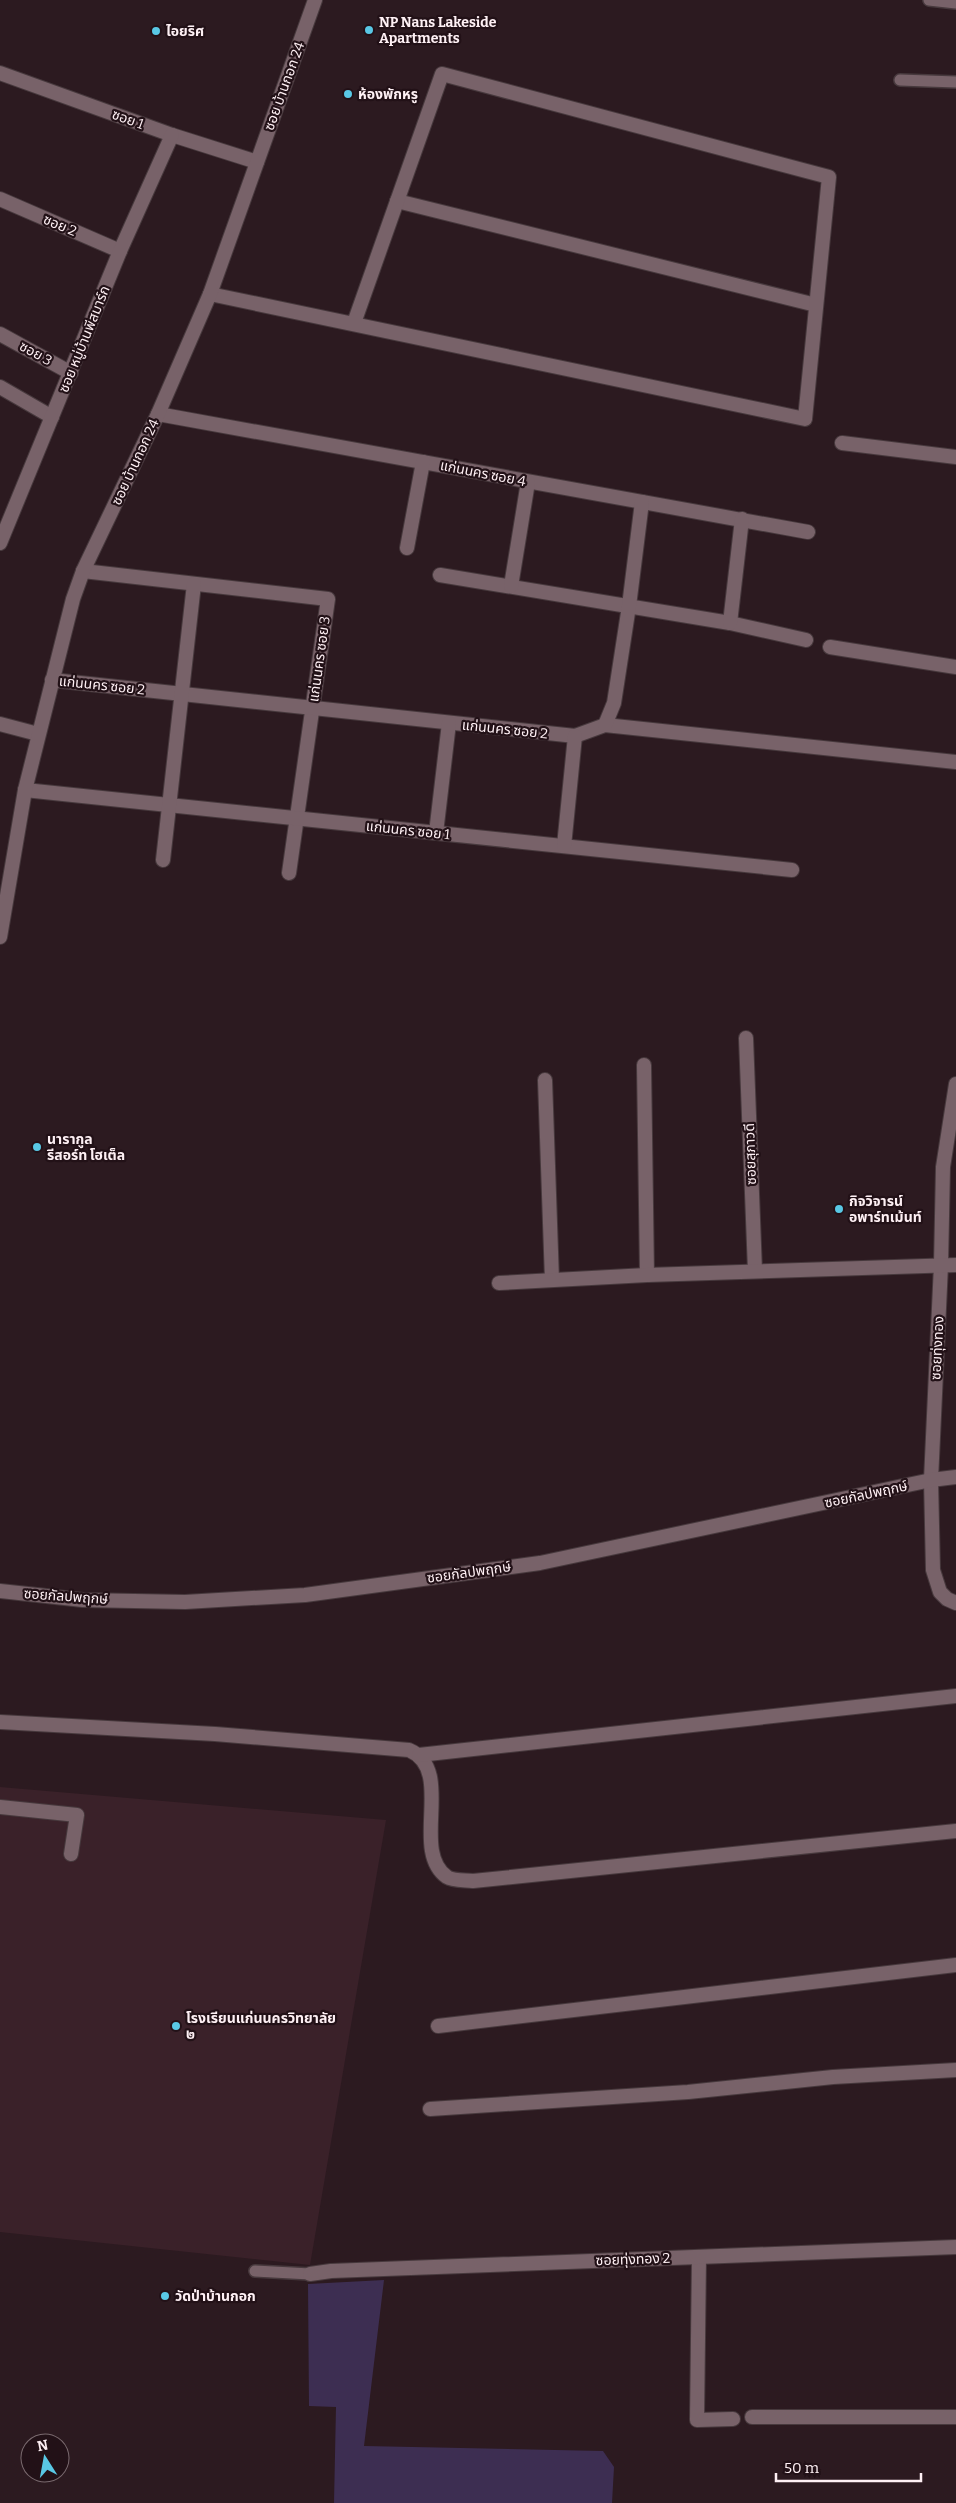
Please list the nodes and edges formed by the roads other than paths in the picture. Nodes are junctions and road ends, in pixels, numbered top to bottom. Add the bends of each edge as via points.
1 (315, 0) edge
2 (929, 0) edge
3 (956, 3) edge
4 (0, 73) edge
5 (900, 80) dead end
6 (956, 82) edge
7 (172, 135) junction
8 (257, 162) junction
9 (0, 199) edge
10 (397, 201) junction
11 (120, 251) junction
12 (210, 294) junction
13 (816, 305) junction
14 (354, 323) junction
15 (0, 334) edge
16 (71, 373) junction
17 (0, 387) edge
18 (158, 414) junction
19 (52, 416) junction
20 (842, 443) dead end
21 (956, 457) edge
22 (423, 462) junction
23 (528, 482) junction
24 (642, 502) junction
25 (5, 517) edge
26 (742, 519) junction
27 (808, 532) dead end
28 (0, 543) edge
29 (407, 548) dead end
30 (83, 571) junction
31 (440, 575) dead end
32 (194, 584) junction
33 (510, 586) junction
34 (629, 606) junction
35 (730, 623) junction
36 (806, 640) dead end
37 (830, 647) dead end
38 (956, 667) edge
39 (52, 680) junction
40 (182, 694) junction
41 (312, 708) junction
42 (449, 723) junction
43 (0, 724) edge
44 (605, 725) junction
45 (38, 734) junction
46 (575, 736) junction
47 (956, 762) edge
48 (25, 790) junction
49 (169, 806) junction
50 (297, 819) junction
51 (436, 833) junction
52 (564, 846) junction
53 (164, 860) dead end
54 (792, 870) dead end
55 (290, 873) dead end
56 (0, 937) edge
57 (746, 1038) dead end
58 (644, 1065) dead end
59 (544, 1080) dead end
60 (956, 1084) edge
61 (941, 1265) junction
62 (956, 1265) edge
63 (755, 1271) junction
64 (648, 1275) junction
65 (552, 1280) junction
66 (499, 1283) dead end
67 (956, 1477) edge
68 (931, 1480) junction
69 (0, 1591) edge
70 (956, 1603) edge
71 (956, 1696) edge
72 (0, 1722) edge
73 (419, 1754) junction
74 (0, 1807) edge
75 (956, 1831) edge
76 (71, 1854) dead end
77 (956, 1965) edge
78 (438, 2026) dead end
79 (956, 2070) edge
80 (430, 2109) dead end
81 (956, 2247) edge
82 (699, 2257) junction
83 (255, 2271) dead end
84 (310, 2274) joint
85 (752, 2417) dead end
86 (956, 2417) edge
87 (733, 2418) dead end

1 - 8 street, ซอย บ้านกอก 24
2 - 3 lane
4 - 7 street, ซอย 1
5 - 6 lane
7 - 8 street, ซอย 1
7 - 11 street, ซอย หมู่บ้านพีสมาร์ก
8 - 12 street, ซอย บ้านกอก 24
9 - 11 street, ซอย 2
10 - 13 street
10 - 13 street via 442,74 829,177
10 - 14 street
11 - 16 street, ซอย หมู่บ้านพีสมาร์ก
12 - 14 street
12 - 18 street, ซอย บ้านกอก 24
13 - 14 street via 805,419
15 - 16 street, ซอย 3
16 - 19 street, ซอย หมู่บ้านพีสมาร์ก
17 - 19 street
18 - 22 street, แก่นนคร ซอย 4
18 - 30 street, ซอย บ้านกอก 24
19 - 25 street, ซอย หมู่บ้านพีสมาร์ก
20 - 21 street
22 - 23 street, แก่นนคร ซอย 4
22 - 29 street
23 - 24 street, แก่นนคร ซอย 4
23 - 33 street
24 - 26 street, แก่นนคร ซอย 4
24 - 34 street
25 - 28 street, ซอย หมู่บ้านพีสมาร์ก
26 - 27 street, แก่นนคร ซอย 4
26 - 35 street
30 - 32 street, แก่นนคร ซอย 3
30 - 39 street, ซอย บ้านกอก 24
31 - 33 street
32 - 40 street
32 - 41 street, แก่นนคร ซอย 3 via 328,599
33 - 34 street
34 - 35 street
34 - 44 street via 614,703
35 - 36 street
37 - 38 street
39 - 40 street, แก่นนคร ซอย 2
39 - 45 street, ซอย บ้านกอก 24
40 - 41 street, แก่นนคร ซอย 2
40 - 49 street
41 - 42 street, แก่นนคร ซอย 2
41 - 50 street, แก่นนคร ซอย 3
42 - 46 street, แก่นนคร ซอย 2
42 - 51 street
43 - 45 street
44 - 46 street, แก่นนคร ซอย 2
44 - 47 street, แก่นนคร ซอย 2
45 - 48 street, ซอย บ้านกอก 24
46 - 52 street
48 - 49 street, แก่นนคร ซอย 1
48 - 56 street, ซอย บ้านกอก 24
49 - 50 street, แก่นนคร ซอย 1
49 - 53 street
50 - 51 street, แก่นนคร ซอย 1
50 - 55 street, แก่นนคร ซอย 3
51 - 52 street, แก่นนคร ซอย 1
52 - 54 street, แก่นนคร ซอย 1
57 - 63 street, ซอยสุภาวดี
58 - 64 street
59 - 65 street
60 - 61 street, ซอยทุ่งทอง via 943,1167
61 - 62 street
61 - 63 street
61 - 68 street, ซอยทุ่งทอง
63 - 64 street
64 - 65 street
65 - 66 street
67 - 68 street, ซอยกัลปพฤกษ์
68 - 69 street, ซอยกัลปพฤกษ์ via 540,1563 305,1595 175,1601 83,1600
68 - 70 street, ซอยทุ่งทอง via 933,1570 940,1592
71 - 73 street
72 - 73 street via 214,1734 409,1750
73 - 75 street via 431,1781 432,1852 437,1867 448,1878 473,1881
74 - 76 street via 77,1815
77 - 78 street
79 - 80 street
81 - 82 street, ซอยทุ่งทอง 2
82 - 84 street, ซอยทุ่งทอง 2
82 - 87 street via 697,2420
83 - 84 lane
85 - 86 street

